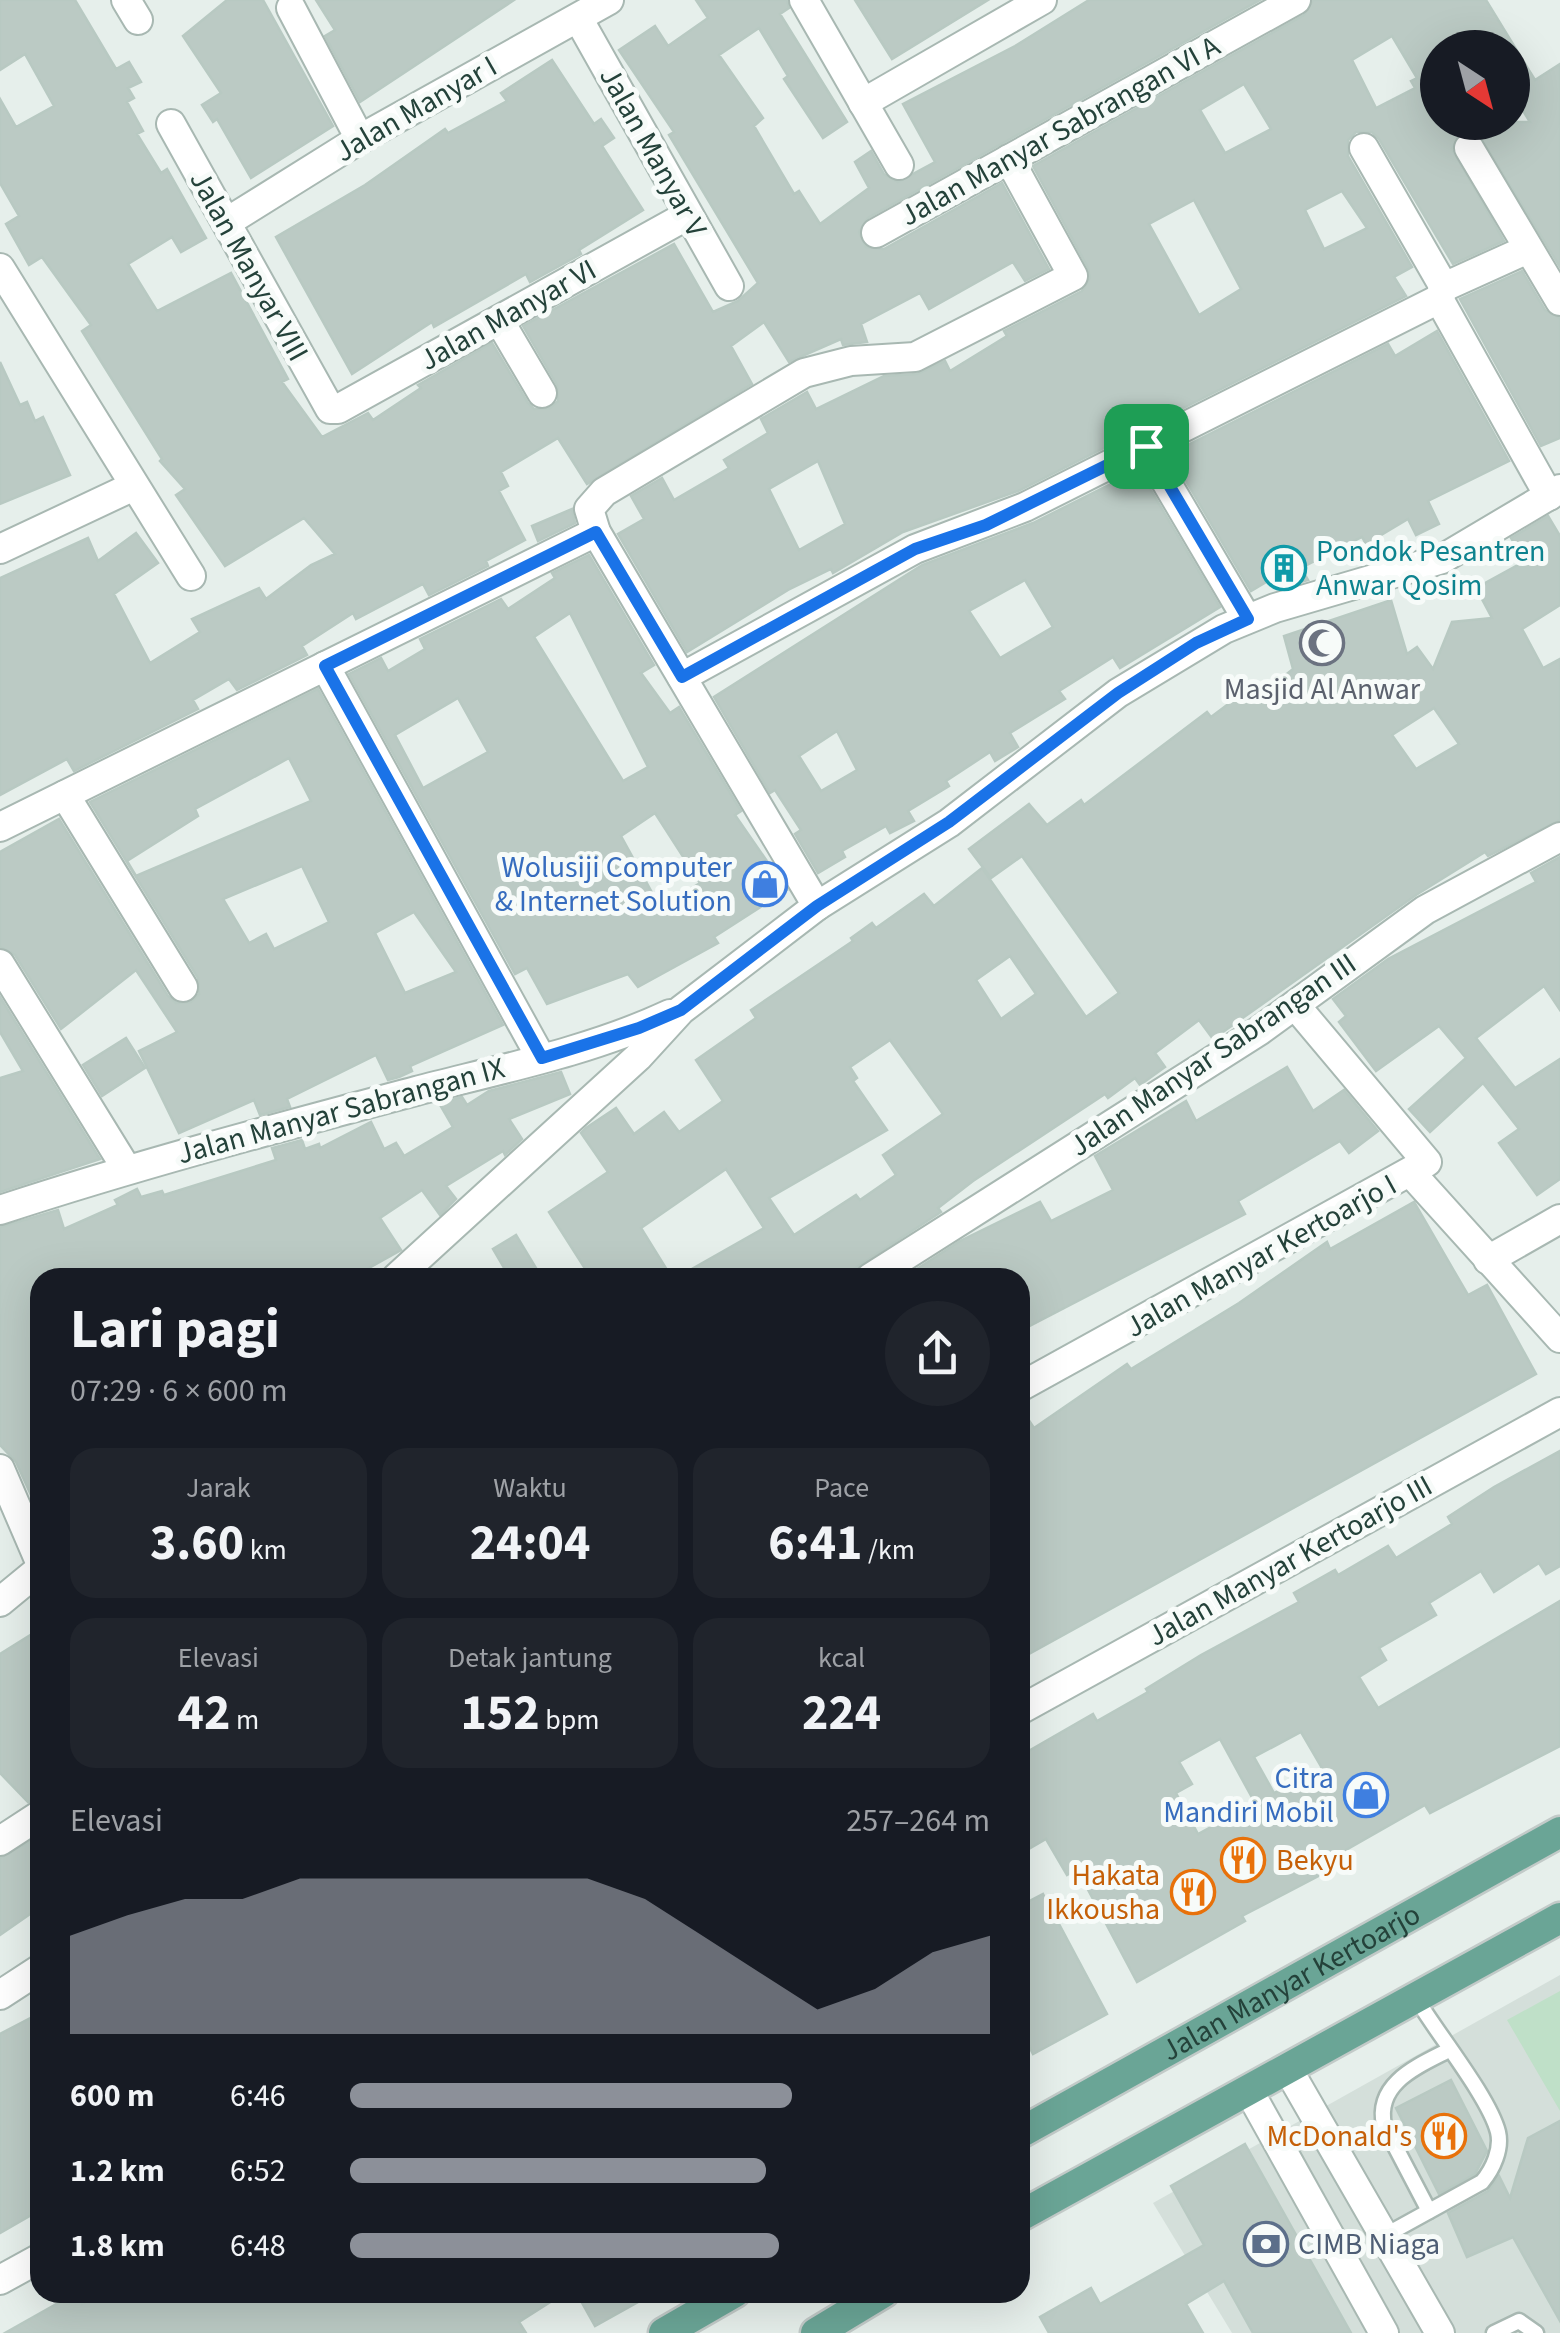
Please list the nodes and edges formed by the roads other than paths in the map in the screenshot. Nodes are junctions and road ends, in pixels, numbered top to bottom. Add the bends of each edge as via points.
1 (609, 0) edge
2 (804, 0) edge
3 (1042, 0) edge
4 (1296, 0) edge
5 (291, 8) dead end
6 (578, 18) junction
7 (862, 103) junction
8 (171, 124) dead end
9 (360, 139) junction
10 (1364, 148) dead end
11 (1469, 148) dead end
12 (1009, 159) junction
13 (899, 165) dead end
14 (688, 215) junction
15 (226, 222) junction
16 (876, 233) dead end
17 (1528, 249) junction
18 (0, 268) edge
19 (728, 286) dead end
20 (1441, 293) junction
21 (1560, 301) edge
22 (9, 307) edge
23 (498, 320) junction
24 (542, 394) dead end
25 (327, 408) joint
26 (1146, 446) junction
27 (134, 486) junction
28 (1554, 493) edge
29 (596, 532) junction
30 (0, 549) edge
31 (190, 576) dead end
32 (1248, 619) junction
33 (325, 666) junction
34 (682, 677) junction
35 (65, 795) junction
36 (0, 827) edge
37 (1560, 836) edge
38 (817, 906) junction
39 (0, 964) edge
40 (183, 986) dead end
41 (1295, 1004) junction
42 (681, 1010) junction
43 (542, 1058) junction
44 (126, 1168) junction
45 (1411, 1173) junction
46 (0, 1210) edge
47 (1560, 1219) edge
48 (1488, 1260) junction
49 (407, 1268) edge
50 (886, 1268) edge
51 (1560, 1338) edge
52 (1030, 1383) edge
53 (1560, 1412) edge
54 (0, 1469) edge
55 (30, 1539) edge
56 (30, 1577) edge
57 (0, 1602) edge
58 (1030, 1704) edge
59 (30, 1822) edge
60 (1560, 1832) edge
61 (0, 1841) edge
62 (1560, 1918) edge
63 (30, 1976) edge
64 (0, 1995) edge
65 (1415, 1997) junction
66 (1449, 2050) junction
67 (1290, 2070) junction
68 (1249, 2092) junction
69 (1030, 2126) edge
70 (1344, 2166) junction
71 (1304, 2188) junction
72 (1429, 2210) junction
73 (1030, 2211) edge
74 (1384, 2236) junction
75 (30, 2264) edge
76 (0, 2280) edge
77 (716, 2303) edge
78 (866, 2303) edge
79 (664, 2333) edge
80 (816, 2333) edge
81 (1384, 2333) edge
82 (1440, 2333) edge
83 (1494, 2333) edge
84 (1536, 2333) edge

1 - 6 street, Jalan Manyar I
2 - 7 street
3 - 7 street
4 - 12 street, Jalan Manyar Sabrangan VI A
5 - 9 street
6 - 9 street, Jalan Manyar I
6 - 14 street, Jalan Manyar V
7 - 13 street
8 - 15 street, Jalan Manyar VIII
9 - 15 street, Jalan Manyar I
10 - 20 street
11 - 17 street
12 - 16 street, Jalan Manyar Sabrangan VI A
12 - 29 street via 1073,276 915,357 851,360 804,373 598,496 588,512
14 - 19 street, Jalan Manyar V
14 - 23 street, Jalan Manyar VI
15 - 25 street, Jalan Manyar VIII
17 - 20 street
17 - 21 street
18 - 22 street
20 - 26 street
20 - 28 street
22 - 27 street
23 - 24 street
23 - 25 street, Jalan Manyar VI via 338,409
26 - 32 street
26 - 34 street via 986,525 915,549
27 - 30 street
27 - 31 street
28 - 32 street via 1442,559
29 - 33 street
29 - 34 street
32 - 38 street via 1118,693 949,822
33 - 35 street
33 - 43 street
34 - 38 street
35 - 36 street
35 - 40 street
37 - 41 street, Jalan Manyar Sabrangan III via 1425,910
38 - 42 street
39 - 44 street
41 - 45 street via 1427,1162
41 - 50 street, Jalan Manyar Sabrangan III
42 - 43 street, Jalan Manyar Sabrangan IX
42 - 49 street
43 - 44 street, Jalan Manyar Sabrangan IX
44 - 46 street, Jalan Manyar Sabrangan IX
45 - 48 street, Jalan Manyar Kertoarjo I
45 - 52 street, Jalan Manyar Kertoarjo I
47 - 48 street
48 - 51 street, Jalan Manyar Kertoarjo I
53 - 58 street, Jalan Manyar Kertoarjo III
54 - 55 street
56 - 57 street
59 - 61 street
60 - 69 main road, Jalan Manyar Kertoarjo
62 - 65 main road
63 - 64 street
65 - 66 lane
65 - 67 main road
66 - 72 lane via 1402,2076 1382,2110
66 - 72 lane via 1492,2118 1498,2146 1482,2182
67 - 68 main road
67 - 70 street
68 - 71 street
68 - 73 main road
70 - 71 street
70 - 74 street
71 - 81 street
72 - 74 lane
74 - 82 street
75 - 76 street
77 - 79 main road
78 - 80 main road
83 - 84 lane via 1520,2322

